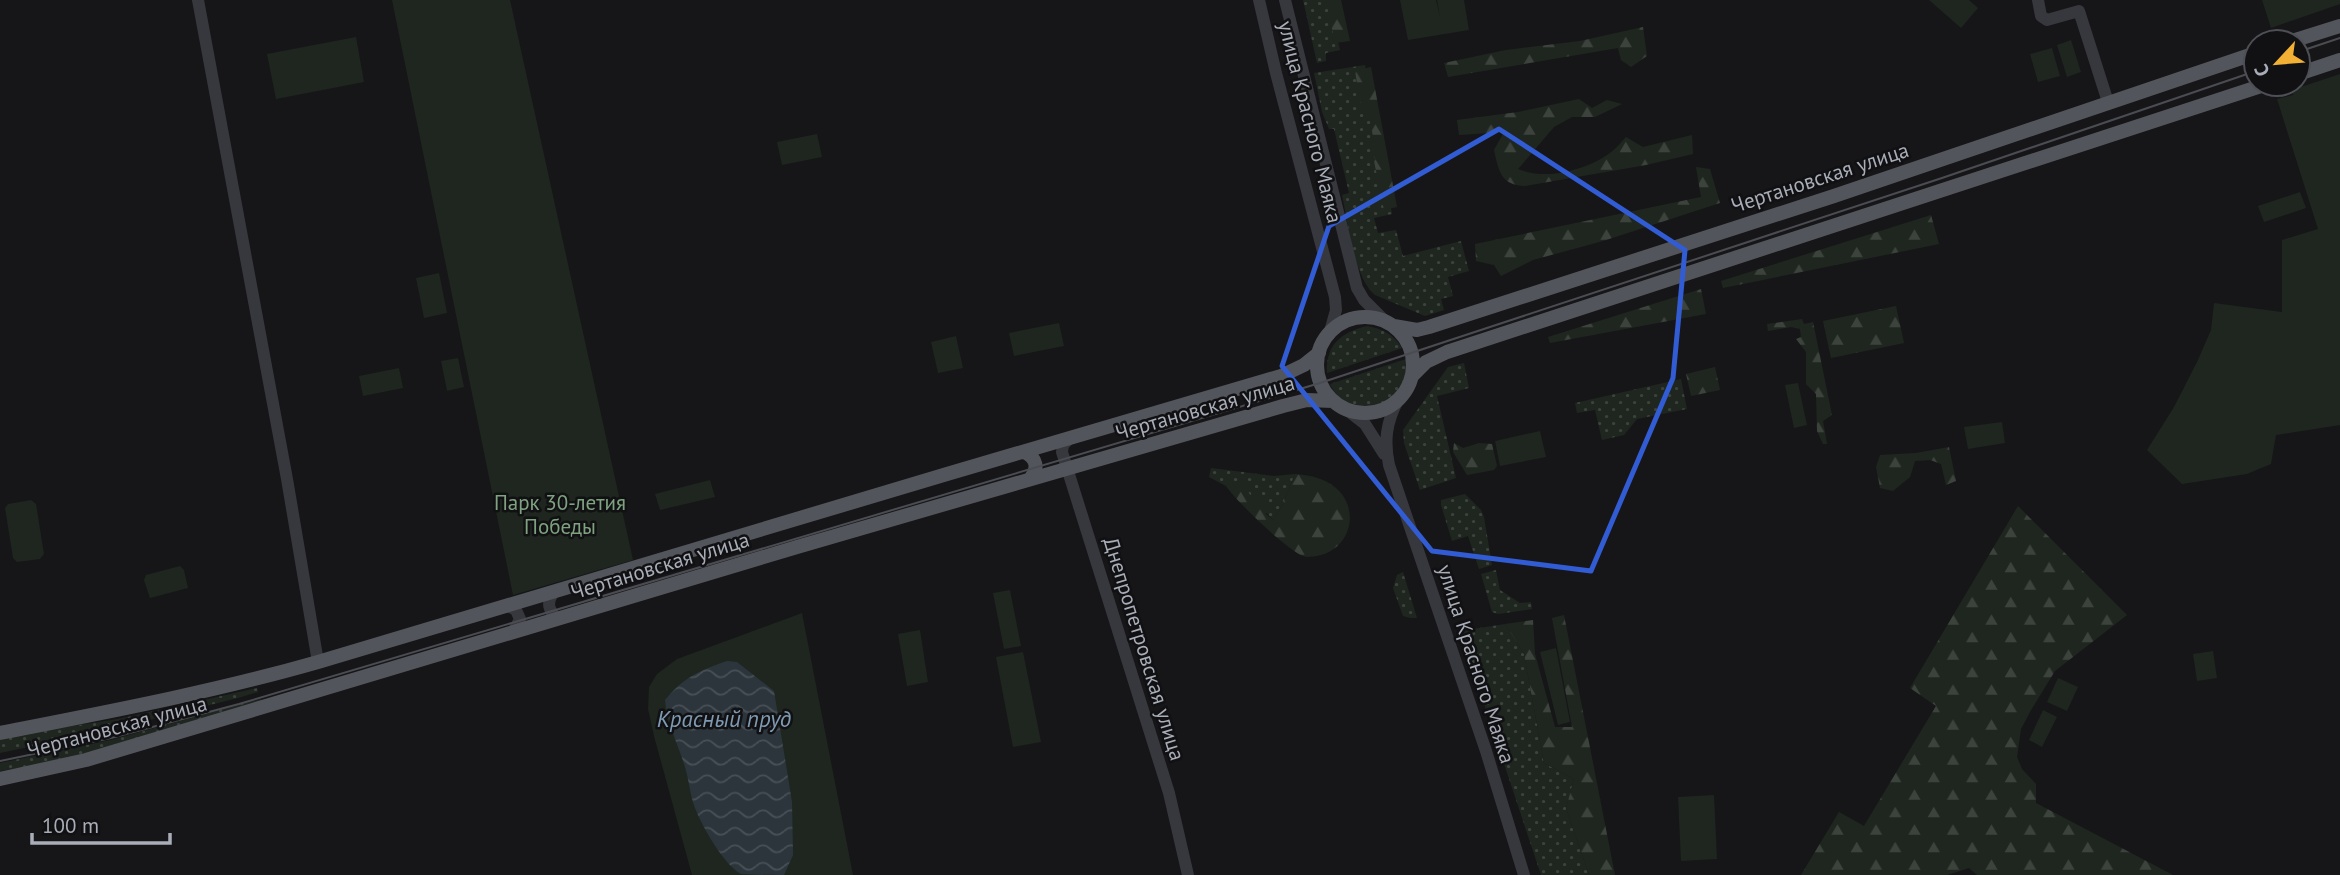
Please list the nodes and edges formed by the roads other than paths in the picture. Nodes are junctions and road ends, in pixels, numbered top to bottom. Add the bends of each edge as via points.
1 (198, 0) edge
2 (1259, 0) edge
3 (1284, 0) edge
4 (2038, 0) edge
5 (2340, 26) edge
6 (2312, 35) edge
7 (2242, 58) edge
8 (2340, 60) edge
9 (2312, 69) edge
10 (2242, 92) edge
11 (2108, 102) junction
12 (1389, 323) junction
13 (1329, 335) junction
14 (1320, 353) junction
15 (1412, 376) junction
16 (1398, 400) junction
17 (1333, 401) junction
18 (1347, 410) junction
19 (1070, 438) junction
20 (1024, 452) junction
21 (1390, 465) junction
22 (1067, 468) junction
23 (1030, 479) junction
24 (553, 593) junction
25 (508, 606) junction
26 (557, 619) junction
27 (514, 631) junction
28 (318, 662) junction
29 (0, 733) edge
30 (0, 779) edge
31 (1188, 875) edge
32 (1524, 875) edge

1 - 28 street
2 - 13 street, улица Красного Маяка via 1335,297
3 - 12 street, улица Красного Маяка via 1357,288
4 - 11 street via 2041,16 2047,20 2079,11
5 - 6 main road
7 - 11 main road, Чертановская улица
8 - 9 main road
10 - 15 main road via 1447,352 1426,362
11 - 12 main road, Чертановская улица via 1834,197 1429,327 1409,330
12 - 13 main road, Чертановская улица via 1358,318
12 - 15 main road via 1410,349
13 - 14 main road
14 - 17 main road, Чертановская улица via 1319,379
14 - 19 main road, Чертановская улица via 1281,376
15 - 16 main road
16 - 18 main road via 1374,413
16 - 21 street, улица Красного Маяка via 1386,429
17 - 18 main road
17 - 22 main road, Чертановская улица via 1290,404
18 - 21 street, улица Красного Маяка via 1365,424
19 - 20 main road, Чертановская улица
19 - 22 street, Днепропетровская улица via 1062,452
20 - 23 main road via 1037,466
20 - 24 main road, Чертановская улица
21 - 32 street, улица Красного Маяка
22 - 23 main road, Чертановская улица
22 - 31 street, Днепропетровская улица via 1169,793
23 - 26 main road, Чертановская улица
24 - 25 main road, Чертановская улица
24 - 26 street via 548,605
25 - 27 street via 520,620
25 - 28 main road, Чертановская улица
26 - 27 main road, Чертановская улица
27 - 30 main road, Чертановская улица via 95,758
28 - 29 main road, Чертановская улица via 197,694

